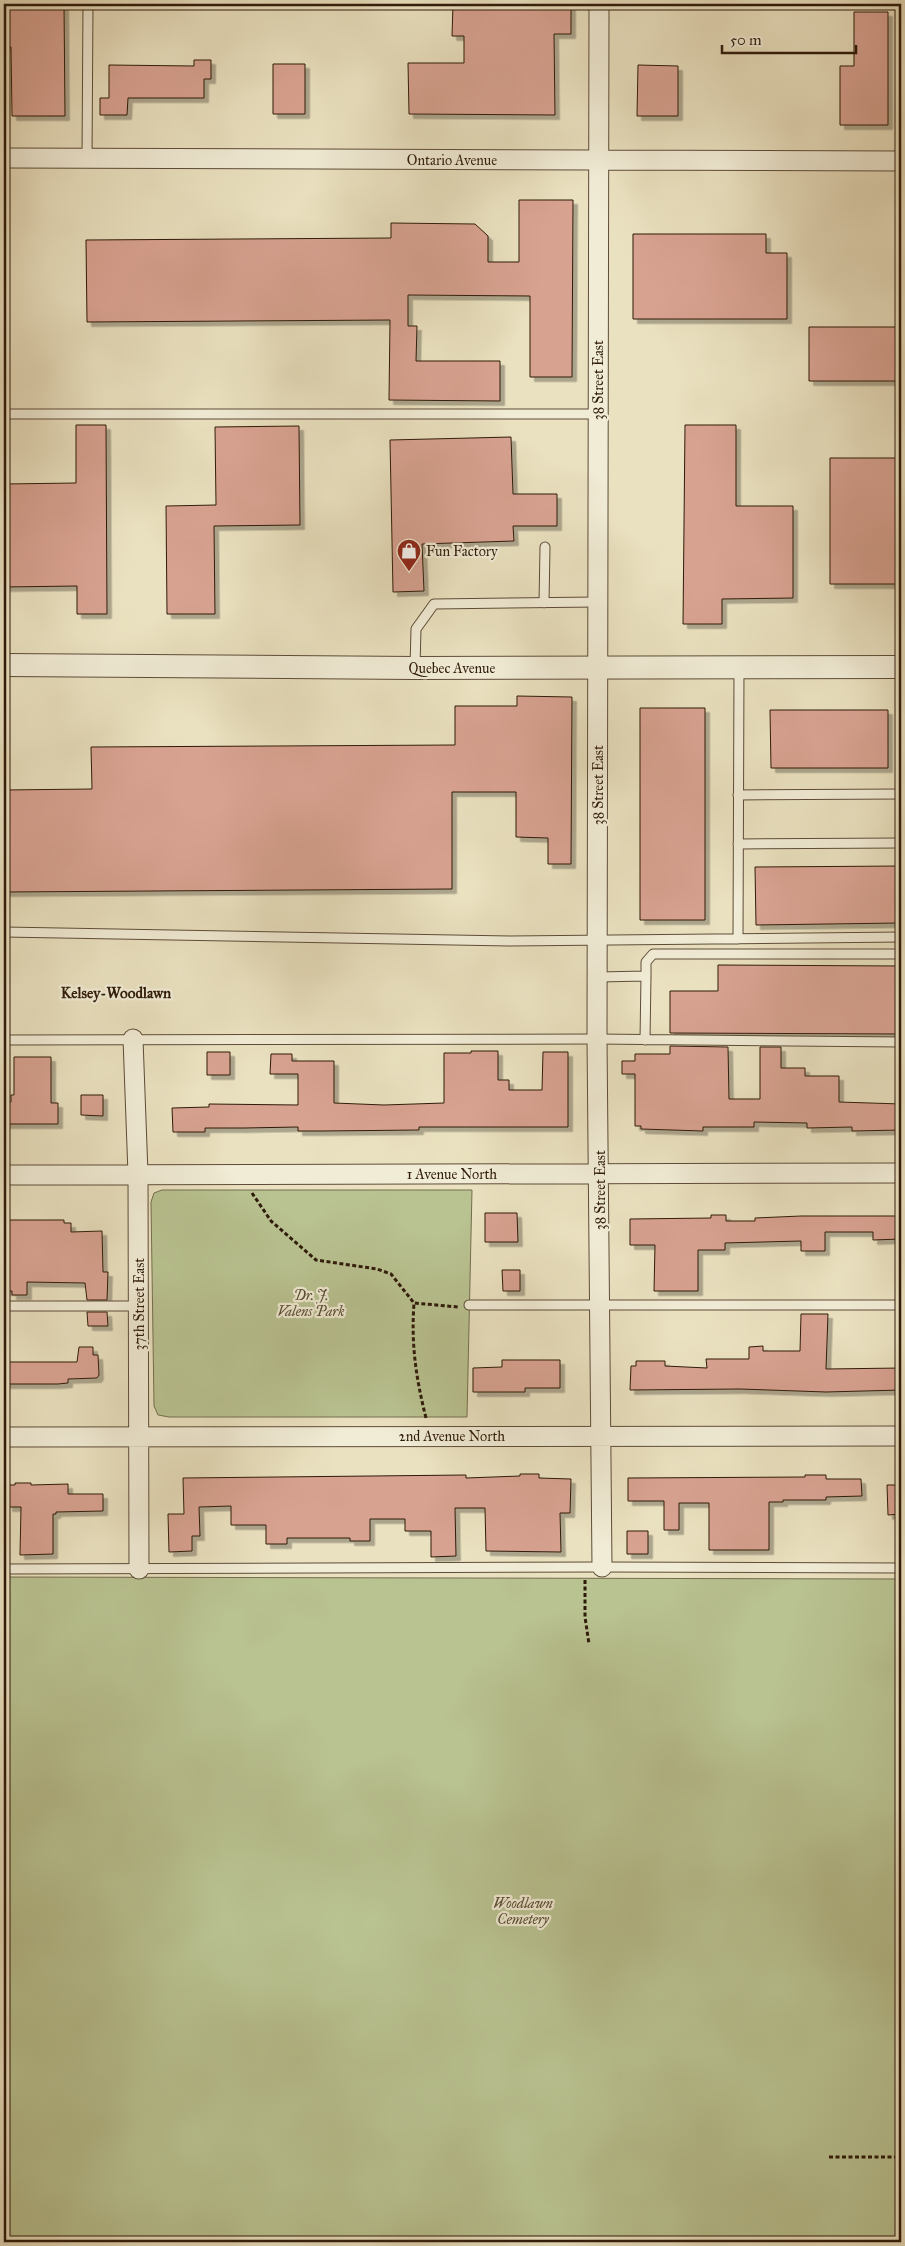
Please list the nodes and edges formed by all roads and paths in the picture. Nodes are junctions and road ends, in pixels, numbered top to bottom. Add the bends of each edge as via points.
1 (88, 4) edge
2 (598, 4) edge
3 (4, 158) edge
4 (87, 159) junction
5 (901, 160) edge
6 (598, 161) junction
7 (4, 414) edge
8 (598, 414) junction
9 (545, 547) dead end
10 (597, 602) junction
11 (544, 603) junction
12 (4, 665) edge
13 (415, 668) junction
14 (597, 668) junction
15 (739, 668) junction
16 (901, 668) edge
17 (901, 794) edge
18 (738, 795) junction
19 (901, 843) edge
20 (738, 844) junction
21 (4, 932) edge
22 (901, 937) edge
23 (738, 940) junction
24 (598, 942) junction
25 (901, 954) edge
26 (646, 976) junction
27 (598, 977) junction
28 (133, 1039) junction
29 (597, 1039) junction
30 (4, 1040) edge
31 (645, 1040) junction
32 (901, 1042) edge
33 (138, 1174) junction
34 (600, 1174) junction
35 (901, 1174) edge
36 (4, 1175) edge
37 (249, 1188) dead end
38 (414, 1303) junction
39 (469, 1305) joint
40 (600, 1305) junction
41 (901, 1305) edge
42 (4, 1306) edge
43 (139, 1306) junction
44 (426, 1420) dead end
45 (140, 1436) junction
46 (601, 1436) junction
47 (901, 1436) edge
48 (4, 1437) edge
49 (594, 1567) junction
50 (901, 1568) edge
51 (4, 1569) edge
52 (139, 1569) junction
53 (589, 1644) dead end
54 (829, 2157) dead end
55 (901, 2157) edge

1 - 4 lane
2 - 6 street, 38 Street East
3 - 4 street, Ontario Avenue
4 - 6 street, Ontario Avenue
5 - 6 street, Ontario Avenue
6 - 8 street, 38 Street East
7 - 8 lane
8 - 10 street, 38 Street East
9 - 11 lane
10 - 11 lane
10 - 14 street, 38 Street East
11 - 13 lane via 434,604 416,628
12 - 13 street, Quebec Avenue
13 - 14 street, Quebec Avenue
14 - 15 street, Quebec Avenue
14 - 24 street, 38 Street East
15 - 16 street, Quebec Avenue
15 - 18 lane
17 - 18 lane
18 - 20 lane
19 - 20 lane
20 - 23 lane
21 - 24 lane
22 - 23 lane
23 - 24 lane
24 - 27 street, 38 Street East
25 - 26 lane via 653,954 646,962
26 - 27 lane
26 - 31 lane
27 - 29 street, 38 Street East
28 - 29 lane
28 - 30 lane
28 - 33 street, 37th Street East
29 - 31 lane
29 - 34 street, 38 Street East
31 - 32 lane
33 - 34 street, 1 Avenue North
33 - 36 street, 1 Avenue North
33 - 43 street, 37th Street East
34 - 35 street, 1 Avenue North
34 - 40 street, 38 Street East
37 - 38 path via 271,1221 316,1260 391,1274
38 - 39 path via 455,1308
38 - 44 path via 412,1336 417,1382
39 - 40 lane
40 - 41 lane
40 - 46 street, 38 Street East
42 - 43 lane
43 - 45 street, 37th Street East
45 - 46 street, 2nd Avenue North
45 - 48 street, 2nd Avenue North
45 - 52 street, 37th Street East
46 - 47 street, 2nd Avenue North
46 - 49 street, 38 Street East
49 - 50 lane
49 - 52 lane
49 - 53 path via 584,1617
51 - 52 lane
54 - 55 path

